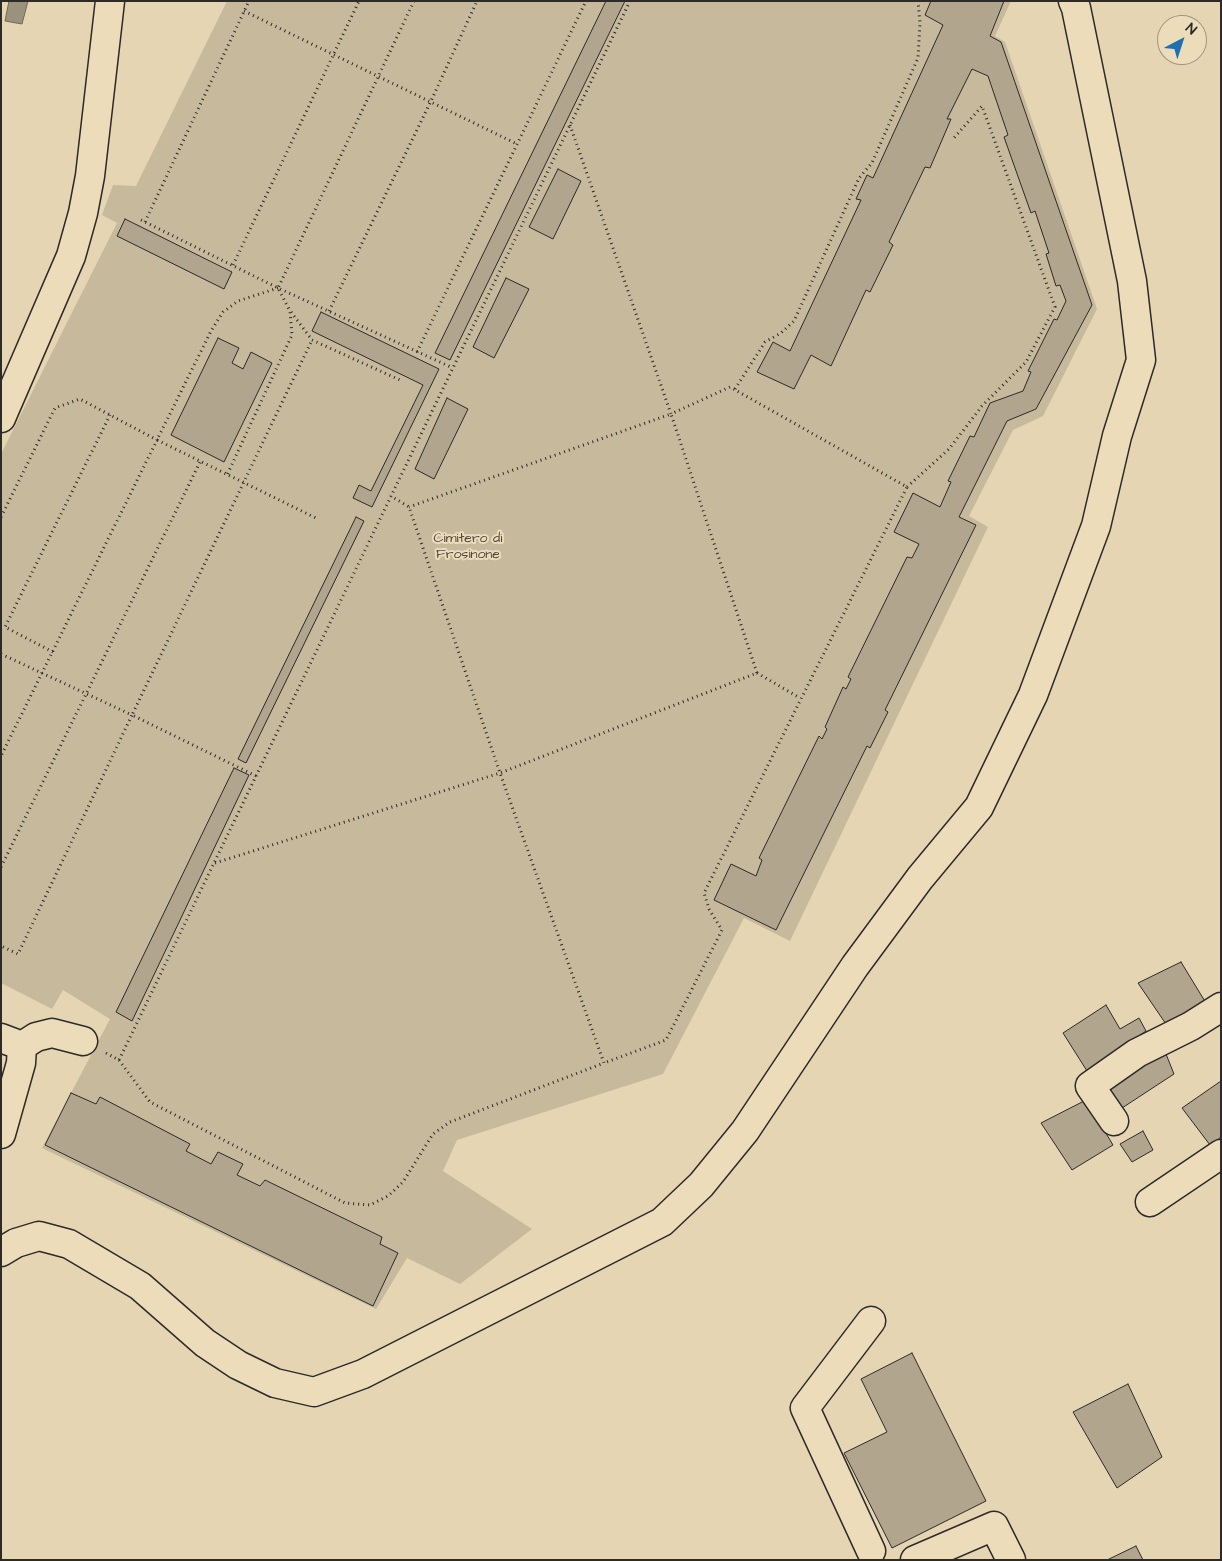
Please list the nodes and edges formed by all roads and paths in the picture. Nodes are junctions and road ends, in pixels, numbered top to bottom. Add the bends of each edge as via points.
1 (110, 1) edge
2 (249, 1) edge
3 (360, 1) edge
4 (414, 1) edge
5 (476, 1) edge
6 (586, 1) edge
7 (630, 1) edge
8 (918, 1) edge
9 (1073, 1) edge
10 (244, 11) junction
11 (334, 54) junction
12 (379, 76) junction
13 (431, 101) junction
14 (570, 125) junction
15 (953, 140) dead end
16 (517, 144) junction
17 (141, 220) dead end
18 (146, 222) junction
19 (233, 265) junction
20 (278, 288) junction
21 (328, 311) junction
22 (290, 312) junction
23 (312, 340) junction
24 (417, 352) junction
25 (452, 368) junction
26 (400, 380) dead end
27 (735, 389) junction
28 (671, 414) junction
29 (110, 416) junction
30 (1, 418) edge
31 (157, 440) junction
32 (200, 462) junction
33 (227, 475) junction
34 (242, 482) junction
35 (907, 487) junction
36 (391, 496) junction
37 (409, 507) junction
38 (1, 517) edge
39 (318, 519) dead end
40 (53, 652) junction
41 (1, 654) edge
42 (42, 673) junction
43 (757, 673) junction
44 (86, 693) junction
45 (800, 698) junction
46 (132, 715) junction
47 (1, 756) edge
48 (500, 773) junction
49 (256, 776) junction
50 (214, 863) junction
51 (1, 867) edge
52 (1, 946) edge
53 (1221, 1006) edge
54 (83, 1041) joint
55 (15, 1049) edge
56 (119, 1060) junction
57 (604, 1063) junction
58 (1114, 1121) dead end
59 (1, 1134) edge
60 (1221, 1154) edge
61 (1150, 1202) dead end
62 (1, 1252) edge
63 (871, 1321) dead end
64 (868, 1557) edge
65 (915, 1560) edge
66 (1011, 1560) edge

1 - 30 street via 83,213 71,256
2 - 10 path
3 - 11 path
4 - 12 path
5 - 13 path
6 - 16 path
7 - 14 path
8 - 27 path via 918,58 872,163 859,178 794,321 765,342
9 - 62 street via 1132,280 1141,360 1117,436 1096,526 1033,695 979,807 855,966 744,1131 701,1185 662,1222 363,1374 314,1392 275,1384 238,1366 204,1343 140,1286 69,1244 39,1236
10 - 11 path
10 - 18 path
11 - 12 path
11 - 19 path
12 - 13 path
12 - 20 path
13 - 16 path
13 - 21 path
14 - 25 path
14 - 28 path
15 - 35 path via 982,106 1055,307 1026,362 1014,377 987,401 949,449
16 - 24 path
17 - 18 path
18 - 19 path
19 - 20 path
20 - 21 path
20 - 22 path
20 - 31 path via 238,301 223,312 210,331
21 - 24 path
22 - 23 path
22 - 33 path via 292,335
23 - 26 path
23 - 34 path
24 - 25 path
25 - 36 path
27 - 28 path via 730,387
27 - 35 path
28 - 37 path
28 - 43 path
29 - 31 path
29 - 38 path via 80,399 55,408
29 - 40 path via 5,627
31 - 32 path
31 - 40 path
32 - 33 path
32 - 44 path
33 - 34 path
34 - 39 path
34 - 46 path
35 - 45 path
36 - 37 path
36 - 49 path
37 - 48 path
40 - 42 path
41 - 42 path
42 - 44 path
42 - 47 path
43 - 45 path
43 - 48 path
44 - 46 path
44 - 51 path
45 - 57 path via 704,893 709,909 722,930 666,1040
46 - 49 path
46 - 52 path via 18,954
48 - 50 path
48 - 57 path
49 - 50 path
50 - 56 path
53 - 58 street via 1191,1026 1137,1053 1090,1086
54 - 55 street via 52,1033
54 - 56 path
55 - 59 street
56 - 57 path via 150,1102 344,1203 370,1205 388,1196 403,1182 433,1134 450,1122
60 - 61 street
63 - 64 street via 805,1408
65 - 66 street via 994,1526

